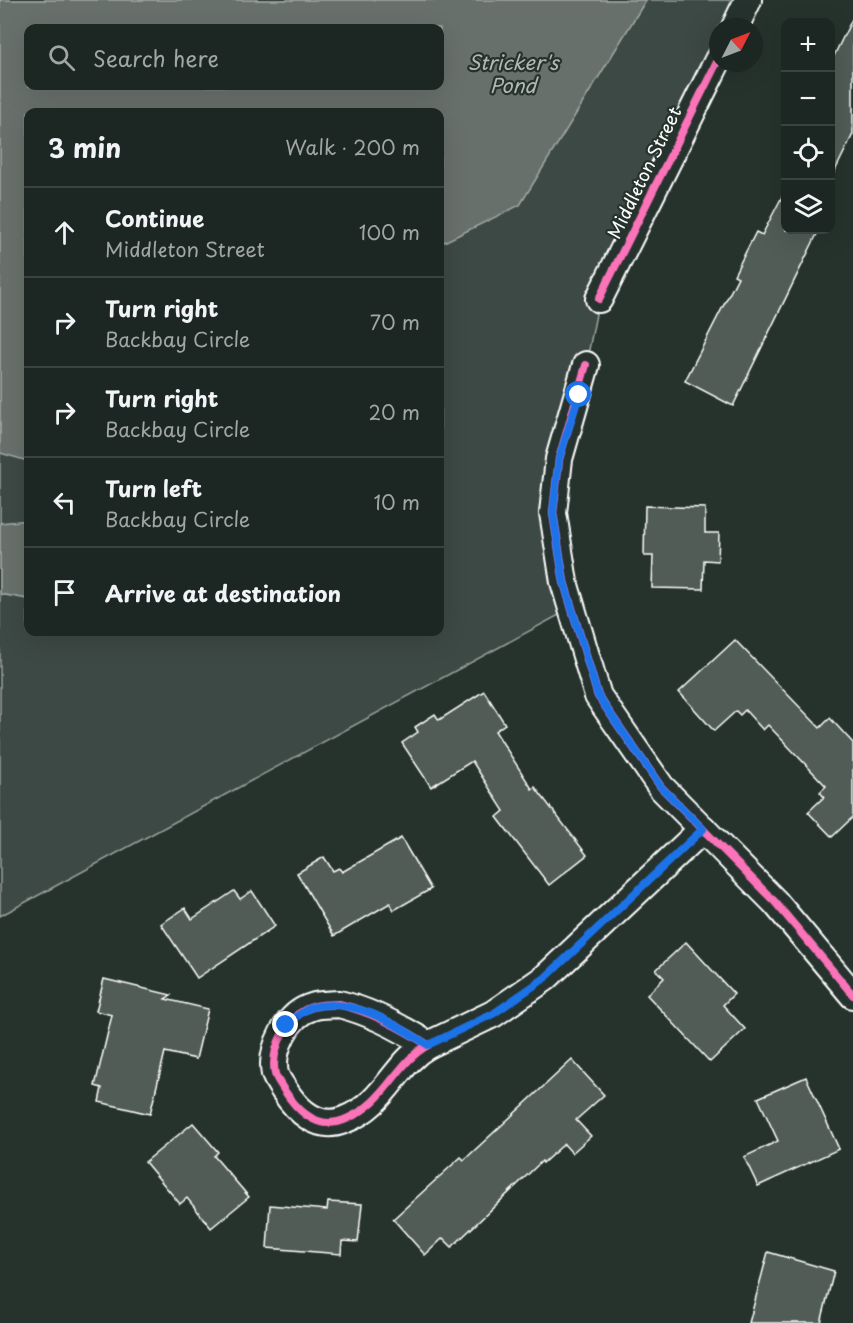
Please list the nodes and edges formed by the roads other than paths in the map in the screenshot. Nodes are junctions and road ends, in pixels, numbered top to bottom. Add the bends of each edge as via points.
1 (748, 0) edge
2 (739, 18) edge
3 (712, 72) edge
4 (599, 299) dead end
5 (586, 365) dead end
6 (703, 829) junction
7 (853, 995) edge
8 (428, 1045) junction

1 - 2 street
3 - 4 street, Middleton Street
5 - 6 street via 559,459 553,513 564,582 598,696 661,787
6 - 7 street via 775,902
6 - 8 street via 545,978 493,1014
8 - 8 street via 401,1027 361,1009 339,1004 310,1007 286,1025 275,1056 275,1076 298,1111 322,1122 342,1121 385,1092 416,1052

